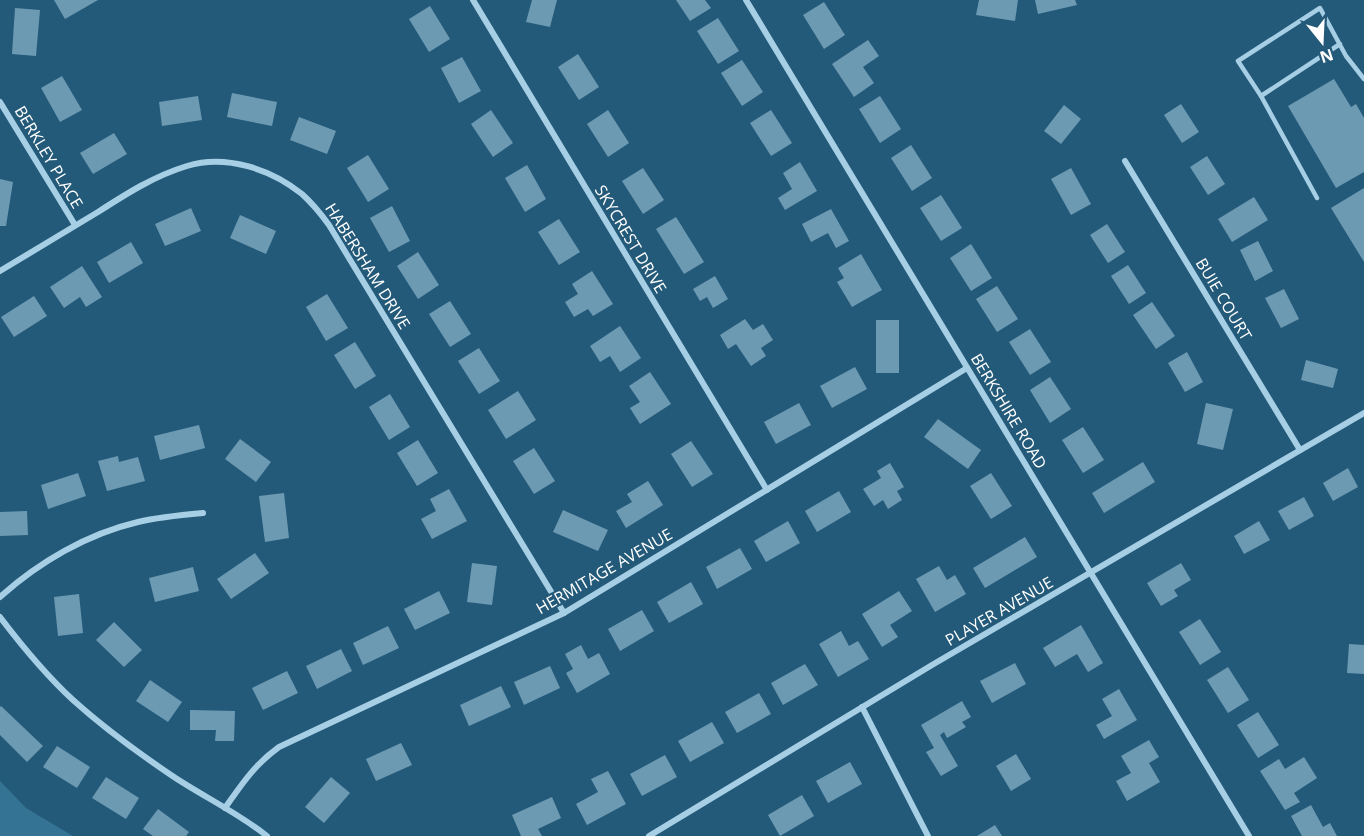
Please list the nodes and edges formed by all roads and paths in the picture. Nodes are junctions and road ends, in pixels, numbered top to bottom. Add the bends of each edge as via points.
1 (474, 0) edge
2 (746, 0) edge
3 (1340, 44) junction
4 (1364, 79) edge
5 (1261, 96) junction
6 (0, 102) edge
7 (1125, 161) dead end
8 (1317, 198) dead end
9 (75, 225) junction
10 (0, 271) edge
11 (967, 368) junction
12 (1364, 413) edge
13 (1300, 450) junction
14 (767, 490) junction
15 (202, 513) dead end
16 (1090, 573) junction
17 (0, 597) edge
18 (564, 613) junction
19 (0, 617) edge
20 (862, 707) junction
21 (225, 808) junction
22 (267, 836) edge
23 (650, 836) edge
24 (928, 836) edge
25 (1249, 836) edge

1 - 14 street, SKYCREST DRIVE
2 - 11 street, BERKSHIRE ROAD
3 - 4 lane
3 - 5 lane
3 - 5 lane via 1320,8 1238,61
5 - 8 lane
6 - 9 street, BERKLEY PLACE
7 - 13 street, BUIE COURT
9 - 10 street, HABERSHAM DRIVE
9 - 18 street, HABERSHAM DRIVE via 142,184 188,165 208,162 249,166 302,195 329,225
11 - 14 street, HERMITAGE AVENUE
11 - 16 street, BERKSHIRE ROAD
12 - 13 street, PLAYER AVENUE
13 - 16 street, PLAYER AVENUE
14 - 18 street, HERMITAGE AVENUE
15 - 17 street via 169,516 100,534 37,567
16 - 20 street, PLAYER AVENUE
16 - 25 street, BERKSHIRE ROAD
18 - 21 street, HERMITAGE AVENUE via 279,747 250,772
19 - 21 street via 18,642 74,701 152,761
20 - 23 street, PLAYER AVENUE
20 - 24 street
21 - 22 street

